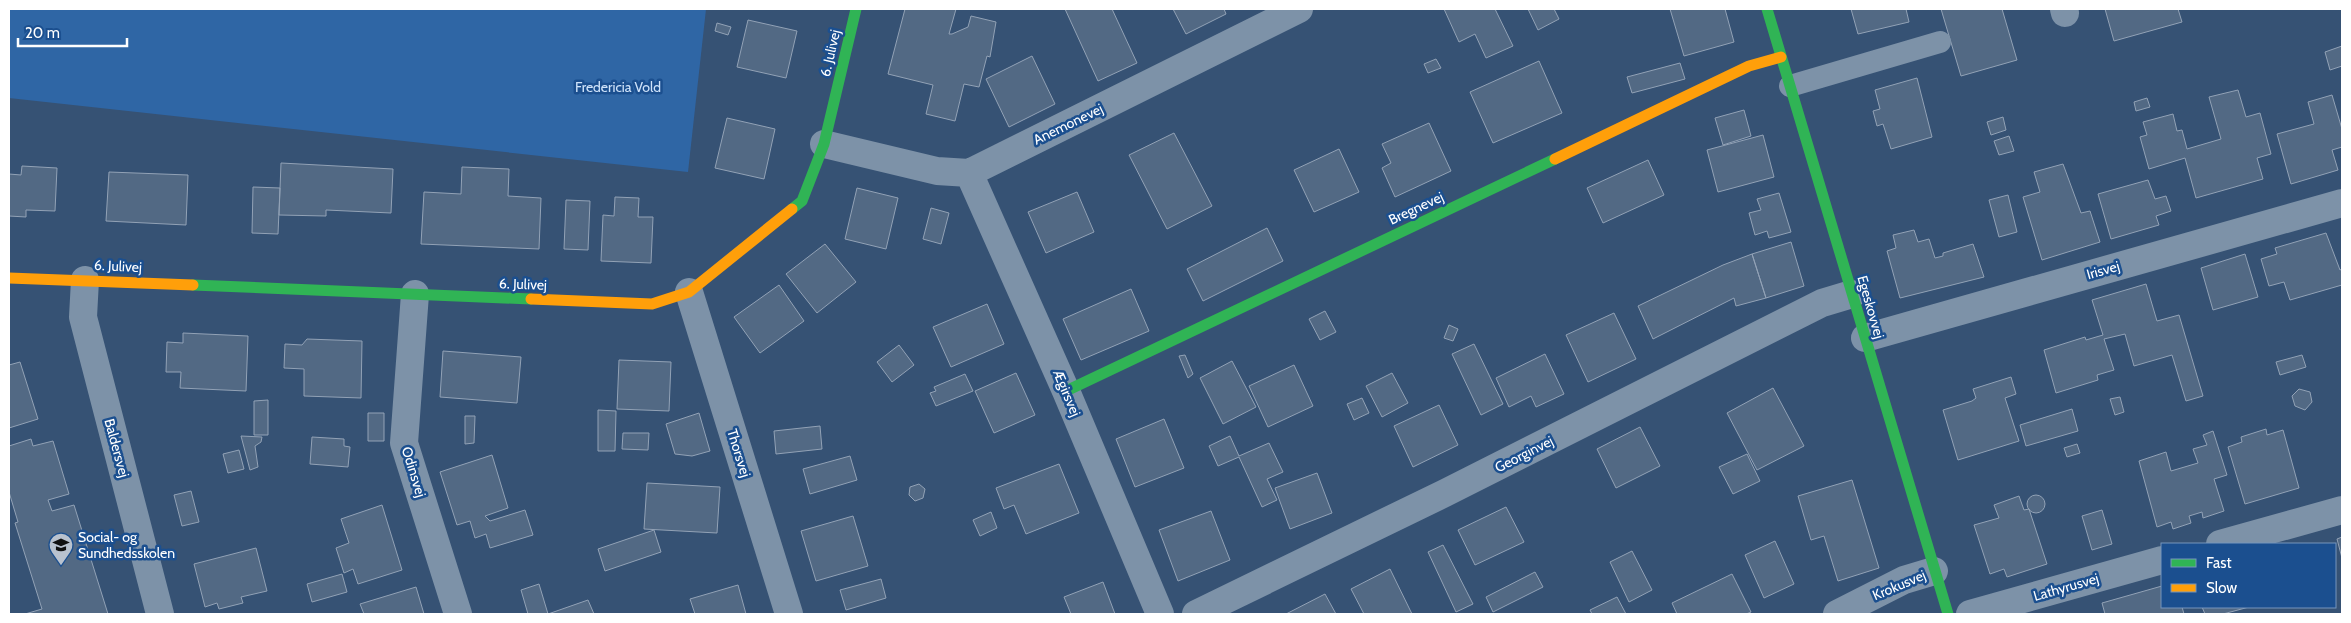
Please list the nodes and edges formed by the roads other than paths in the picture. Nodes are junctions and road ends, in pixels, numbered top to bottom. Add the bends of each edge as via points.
1 (856, 9) edge
2 (1299, 9) edge
3 (1767, 9) edge
4 (1940, 42) dead end
5 (1781, 56) junction
6 (1790, 86) junction
7 (824, 144) junction
8 (969, 173) junction
9 (2342, 203) edge
10 (9, 278) edge
11 (85, 280) junction
12 (689, 292) junction
13 (414, 294) junction
14 (1852, 294) junction
15 (1864, 338) junction
16 (1066, 391) junction
17 (2342, 510) edge
18 (2224, 543) edge
19 (2161, 560) edge
20 (1934, 571) junction
21 (160, 614) edge
22 (458, 614) edge
23 (789, 614) edge
24 (1160, 614) edge
25 (1196, 614) edge
26 (1837, 614) edge
27 (1948, 614) edge
28 (1970, 614) edge

1 - 7 street, 6. Julivej
2 - 8 street, Anemonevej
3 - 5 street, Egeskovvej
4 - 6 lane
5 - 6 street, Egeskovvej
5 - 16 street, Bregnevej via 1750,66
6 - 14 street, Egeskovvej
7 - 8 street via 937,171
7 - 12 street, 6. Julivej via 802,200
8 - 16 street, Ægirsvej
9 - 15 street, Irisvej
10 - 11 street, 6. Julivej
11 - 13 street, 6. Julivej
11 - 21 street, Baldersvej via 83,317
12 - 13 street, 6. Julivej via 652,304
12 - 23 street, Thorsvej
13 - 22 street, Odinsvej via 404,443
14 - 15 street, Egeskovvej
14 - 25 street, Georginvej via 1822,303
15 - 20 street, Egeskovvej
16 - 24 street, Ægirsvej
17 - 18 street
19 - 28 street, Lathyrusvej
20 - 26 street, Krokusvej via 1904,580
20 - 27 street, Egeskovvej

